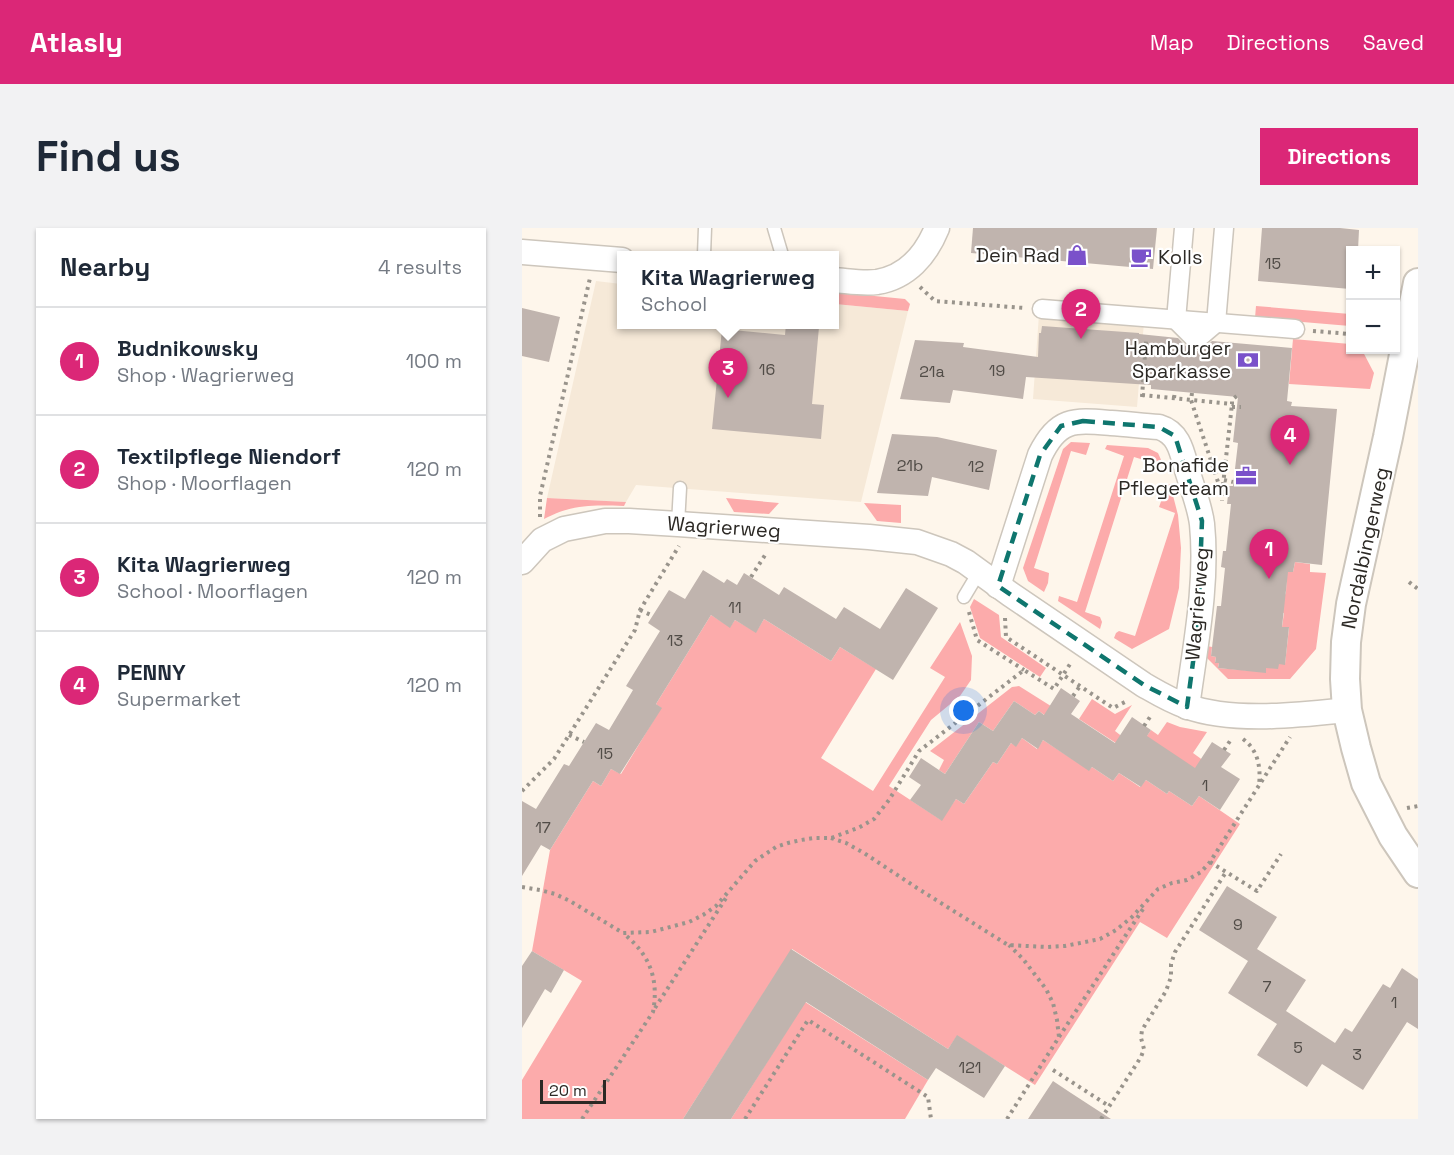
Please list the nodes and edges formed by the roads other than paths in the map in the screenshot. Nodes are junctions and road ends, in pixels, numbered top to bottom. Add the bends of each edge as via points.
1 (705, 228) edge
2 (774, 228) edge
3 (937, 228) edge
4 (1184, 228) edge
5 (1224, 228) edge
6 (704, 251) edge
7 (781, 251) edge
8 (522, 252) edge
9 (617, 261) edge
10 (839, 280) edge
11 (1418, 283) edge
12 (1042, 309) road end
13 (1176, 320) junction
14 (1216, 323) junction
15 (1295, 329) road end
16 (680, 488) dead end
17 (680, 524) junction
18 (522, 562) edge
19 (979, 572) junction
20 (1001, 588) junction
21 (964, 597) road end
22 (1187, 707) junction
23 (1347, 710) junction
24 (1418, 873) edge

1 - 6 lane
2 - 7 lane
3 - 10 street via 920,258 905,271 877,282
4 - 13 street
5 - 14 street
8 - 9 street
11 - 23 street, Nordalbingerweg via 1351,604 1346,642
12 - 13 street
13 - 14 street
14 - 15 street
16 - 17 lane
17 - 18 street, Wagrierweg via 605,521 564,529 542,540
17 - 19 street, Wagrierweg via 917,542 951,554
19 - 20 street, Wagrierweg
19 - 21 lane
20 - 22 street, Wagrierweg via 1150,688
20 - 22 street, Wagrierweg via 1040,454 1053,433 1083,420 1166,429 1175,436 1180,448 1202,521 1202,583
22 - 23 street, Wagrierweg via 1247,716
23 - 24 street, Nordalbingerweg via 1366,783 1393,836

